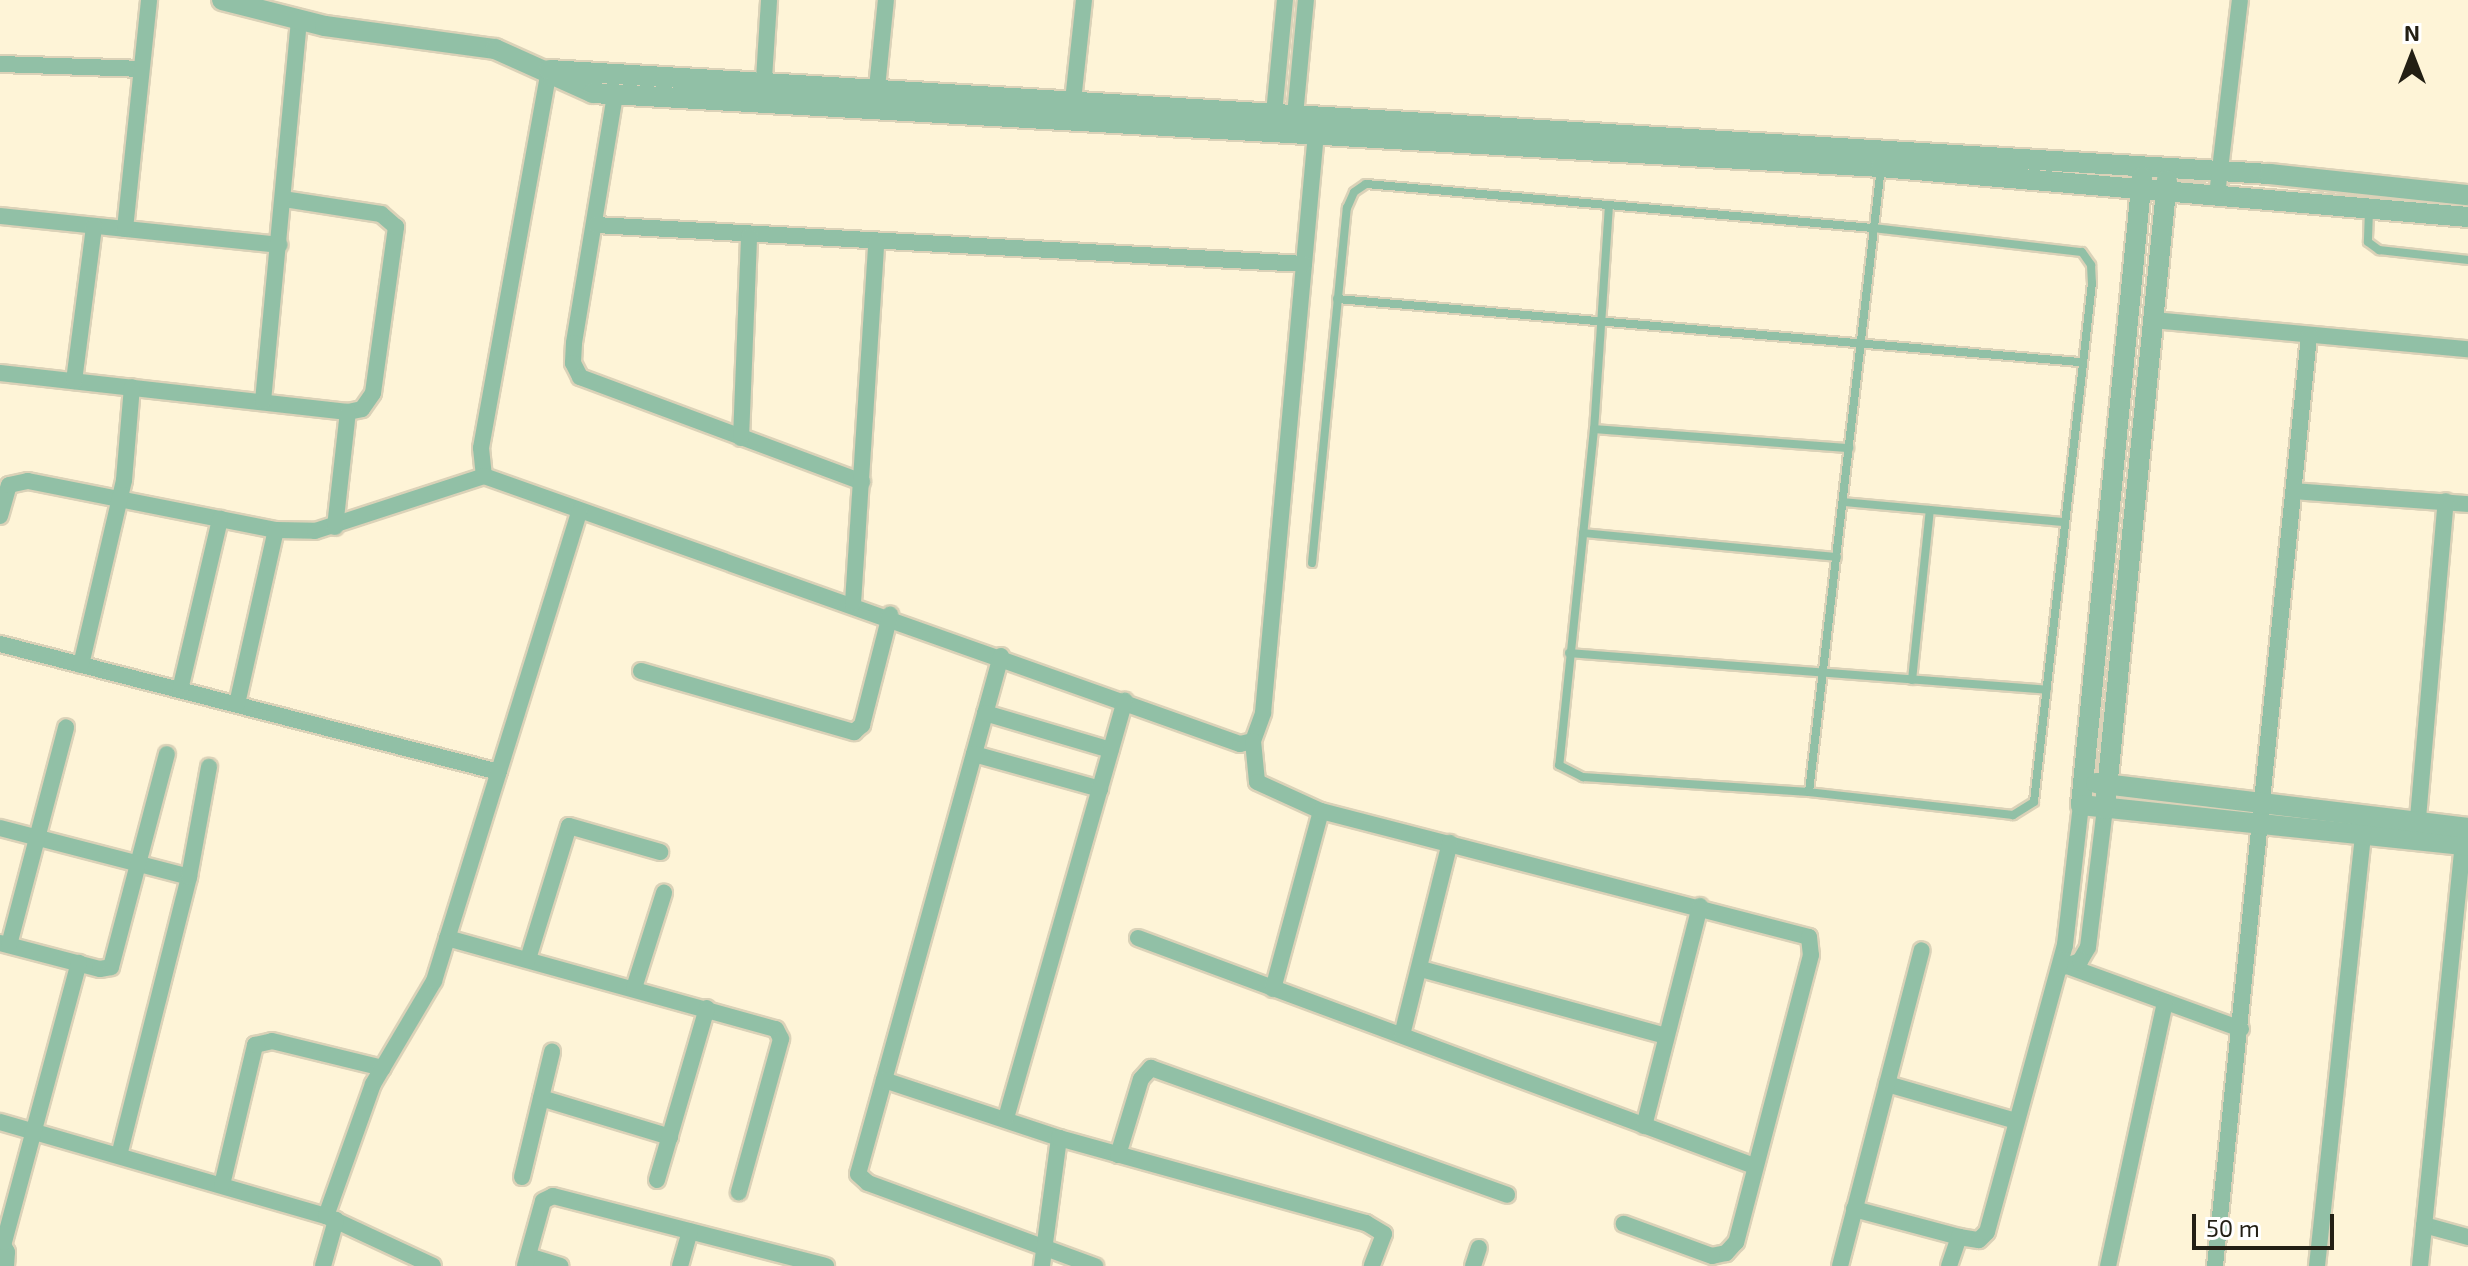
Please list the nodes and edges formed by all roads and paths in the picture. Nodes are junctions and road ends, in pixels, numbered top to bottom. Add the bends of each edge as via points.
1 (149, 0) edge
2 (222, 0) edge
3 (769, 0) edge
4 (886, 0) edge
5 (1084, 0) edge
6 (1285, 0) edge
7 (1306, 0) edge
8 (2240, 0) edge
9 (299, 21) junction
10 (0, 64) edge
11 (140, 69) junction
12 (549, 70) junction
13 (877, 88) junction
14 (763, 90) junction
15 (615, 95) junction
16 (1073, 101) junction
17 (1274, 122) junction
18 (1295, 123) junction
19 (1316, 133) junction
20 (2143, 166) junction
21 (1881, 167) junction
22 (2168, 168) junction
23 (2220, 171) junction
24 (2141, 188) junction
25 (2166, 190) junction
26 (2217, 195) junction
27 (2468, 195) edge
28 (284, 199) junction
29 (1609, 205) junction
30 (2370, 208) junction
31 (0, 216) edge
32 (2468, 217) edge
33 (596, 225) junction
34 (94, 226) junction
35 (1873, 228) junction
36 (125, 229) junction
37 (749, 236) junction
38 (876, 243) junction
39 (280, 245) junction
40 (2468, 260) edge
41 (1304, 264) junction
42 (1337, 299) junction
43 (2153, 320) junction
44 (1601, 324) junction
45 (2309, 336) junction
46 (1861, 344) junction
47 (2468, 349) edge
48 (2080, 362) junction
49 (0, 373) edge
50 (74, 381) junction
51 (132, 387) junction
52 (263, 401) junction
53 (348, 412) junction
54 (1594, 429) junction
55 (741, 438) junction
56 (1849, 448) junction
57 (484, 476) junction
58 (862, 482) junction
59 (2294, 491) junction
60 (119, 499) junction
61 (2446, 501) junction
62 (1843, 502) junction
63 (2468, 504) edge
64 (1930, 510) junction
65 (579, 512) junction
66 (0, 516) edge
67 (220, 519) junction
68 (2064, 522) junction
69 (335, 527) junction
70 (276, 530) junction
71 (1583, 533) junction
72 (1837, 557) junction
73 (1312, 563) dead end
74 (853, 603) junction
75 (890, 615) junction
76 (0, 644) edge
77 (1569, 653) junction
78 (1001, 656) junction
79 (81, 665) junction
80 (641, 671) dead end
81 (1824, 674) junction
82 (1912, 680) junction
83 (180, 690) junction
84 (2047, 690) junction
85 (1125, 701) junction
86 (237, 704) junction
87 (985, 713) junction
88 (66, 727) dead end
89 (1253, 741) junction
90 (1111, 750) junction
91 (167, 754) dead end
92 (974, 754) junction
93 (209, 767) dead end
94 (499, 772) junction
95 (2084, 782) junction
96 (2108, 785) junction
97 (1100, 789) junction
98 (1809, 792) junction
99 (2264, 803) junction
100 (2081, 805) junction
101 (2105, 809) junction
102 (1321, 811) junction
103 (2418, 818) junction
104 (2261, 825) junction
105 (0, 828) edge
106 (2363, 835) junction
107 (34, 836) junction
108 (2466, 840) edge
109 (1450, 843) junction
110 (660, 852) dead end
111 (136, 864) junction
112 (189, 877) junction
113 (664, 893) dead end
114 (1700, 906) junction
115 (447, 938) junction
116 (1138, 938) dead end
117 (4, 944) edge
118 (1922, 950) dead end
119 (528, 959) junction
120 (79, 963) junction
121 (2062, 968) junction
122 (1421, 969) junction
123 (634, 988) junction
124 (1273, 989) junction
125 (2165, 1002) junction
126 (707, 1008) junction
127 (2241, 1029) junction
128 (1402, 1035) junction
129 (1666, 1036) junction
130 (552, 1052) dead end
131 (383, 1068) junction
132 (884, 1080) junction
133 (1887, 1084) junction
134 (541, 1098) junction
135 (1006, 1118) junction
136 (2016, 1121) junction
137 (0, 1122) edge
138 (1644, 1126) junction
139 (35, 1132) junction
140 (670, 1137) junction
141 (1059, 1138) junction
142 (119, 1155) junction
143 (1118, 1155) junction
144 (1754, 1166) junction
145 (522, 1177) dead end
146 (657, 1180) dead end
147 (222, 1185) junction
148 (739, 1192) dead end
149 (1507, 1195) dead end
150 (1854, 1209) junction
151 (331, 1218) junction
152 (1624, 1224) dead end
153 (2424, 1225) junction
154 (690, 1231) junction
155 (1959, 1237) junction
156 (2468, 1237) edge
157 (2, 1241) edge
158 (1043, 1248) junction
159 (1479, 1248) dead end
160 (527, 1261) edge
161 (426, 1265) edge
162 (6, 1266) edge
163 (323, 1266) edge
164 (561, 1266) edge
165 (680, 1266) edge
166 (826, 1266) edge
167 (1042, 1266) edge
168 (1095, 1266) edge
169 (1372, 1266) edge
170 (1473, 1266) edge
171 (1840, 1266) edge
172 (1949, 1266) edge
173 (2108, 1266) edge
174 (2215, 1266) edge
175 (2317, 1266) edge
176 (2420, 1266) edge

1 - 11 street
2 - 9 street
3 - 14 street
4 - 13 street
5 - 16 street
6 - 17 street
7 - 18 street
8 - 23 street
9 - 12 street via 495,49
9 - 28 street
10 - 11 street
11 - 36 street
12 - 14 street
12 - 15 street via 581,90
12 - 57 street via 481,448
13 - 14 street
13 - 16 street
14 - 15 street
14 - 17 street
15 - 33 street
16 - 17 street
17 - 18 street
18 - 19 street
18 - 20 street
19 - 21 street
19 - 41 street
20 - 22 street
20 - 24 street
21 - 24 street
21 - 35 lane
22 - 23 street
22 - 25 street
23 - 26 street
23 - 27 street
24 - 25 street
24 - 95 street
25 - 26 street
25 - 43 street
26 - 30 street
28 - 39 street
28 - 53 street via 381,214 396,227 373,393 362,409
29 - 35 lane
29 - 42 lane via 1366,184 1354,192 1347,208
29 - 44 lane
30 - 32 street
30 - 40 lane via 2368,242 2379,250
31 - 34 street
33 - 37 street
33 - 55 street via 574,343 573,363 580,377
34 - 36 street
34 - 50 street
35 - 46 lane
35 - 48 lane via 2082,252 2091,265 2092,283
36 - 39 street
37 - 38 street
37 - 55 street
38 - 41 street
38 - 58 street
39 - 52 street
41 - 89 street via 1263,713
42 - 44 lane
42 - 73 lane
43 - 45 street
43 - 96 street
44 - 46 lane
44 - 54 lane
45 - 47 street
45 - 59 street
46 - 48 lane
46 - 56 lane
48 - 68 lane
49 - 50 street
50 - 51 street
51 - 52 street
51 - 60 street
52 - 53 street
53 - 69 street
54 - 56 lane
54 - 71 lane
55 - 58 street
56 - 62 lane
57 - 65 street
57 - 69 street
58 - 74 street
59 - 61 street
59 - 99 street
60 - 66 street via 17,481 9,485
60 - 67 street
60 - 79 street
61 - 63 street
61 - 103 street
62 - 64 lane
62 - 72 lane
64 - 68 lane
64 - 82 lane
65 - 74 street
65 - 94 street
67 - 70 street
67 - 83 street
68 - 84 lane
69 - 70 street
70 - 86 street
71 - 72 lane
71 - 77 lane
72 - 81 lane
74 - 75 street
75 - 78 street
75 - 80 street via 862,725 854,732
76 - 79 street
77 - 81 lane
77 - 98 lane via 1557,754 1568,773
78 - 85 street
78 - 87 street
79 - 83 street
81 - 82 lane
81 - 98 lane
82 - 84 lane
83 - 86 street
84 - 98 lane via 2036,793 2024,812
85 - 89 street via 1228,741
85 - 90 street
86 - 94 street
87 - 90 street
87 - 92 street
88 - 107 street
89 - 102 street via 1257,782
90 - 97 street
91 - 111 street
92 - 97 street
92 - 132 street
93 - 112 street
94 - 115 street
95 - 96 street
95 - 100 street
96 - 99 street
96 - 101 street
97 - 135 street
99 - 103 street
99 - 104 street
100 - 101 street
100 - 121 street
101 - 104 street
101 - 121 street via 2088,947 2080,961
102 - 109 street
102 - 124 street
103 - 108 street
104 - 106 street
104 - 127 street
105 - 107 street
106 - 108 street
106 - 175 street
107 - 111 street
107 - 117 street
108 - 153 street
109 - 114 street
109 - 122 street
110 - 119 street via 569,826
111 - 112 street
111 - 120 street via 111,967
112 - 142 street
113 - 123 street
114 - 129 street
114 - 144 street via 1799,931 1812,944
115 - 119 street
115 - 131 street via 427,996
116 - 124 street
117 - 120 street
118 - 133 street
119 - 123 street
120 - 139 street
121 - 125 street
121 - 136 street
122 - 128 street
122 - 129 street
123 - 126 street
124 - 128 street
125 - 127 street
125 - 173 street
126 - 140 street
126 - 148 street via 776,1029 781,1039
127 - 174 street
128 - 138 street
129 - 138 street
130 - 134 street
131 - 147 street via 272,1041 255,1045
131 - 151 street
132 - 135 street
132 - 158 street via 860,1165 861,1179
133 - 136 street
133 - 150 street
134 - 140 street
134 - 145 street
135 - 141 street
136 - 155 street via 1987,1232 1979,1240
137 - 139 street
138 - 144 street
139 - 142 street
139 - 157 street
140 - 146 street
141 - 143 street
141 - 158 street
142 - 147 street
143 - 149 street via 1141,1079 1151,1068
143 - 169 street via 1366,1223 1384,1234
144 - 152 street via 1736,1242 1726,1253 1703,1254
147 - 151 street
150 - 155 street
150 - 171 street
151 - 161 street
151 - 163 street
153 - 156 street
153 - 176 street
154 - 160 street via 548,1196
154 - 165 street
154 - 166 street
155 - 172 street
157 - 162 street
158 - 167 street
158 - 168 street
159 - 170 street
160 - 164 street

